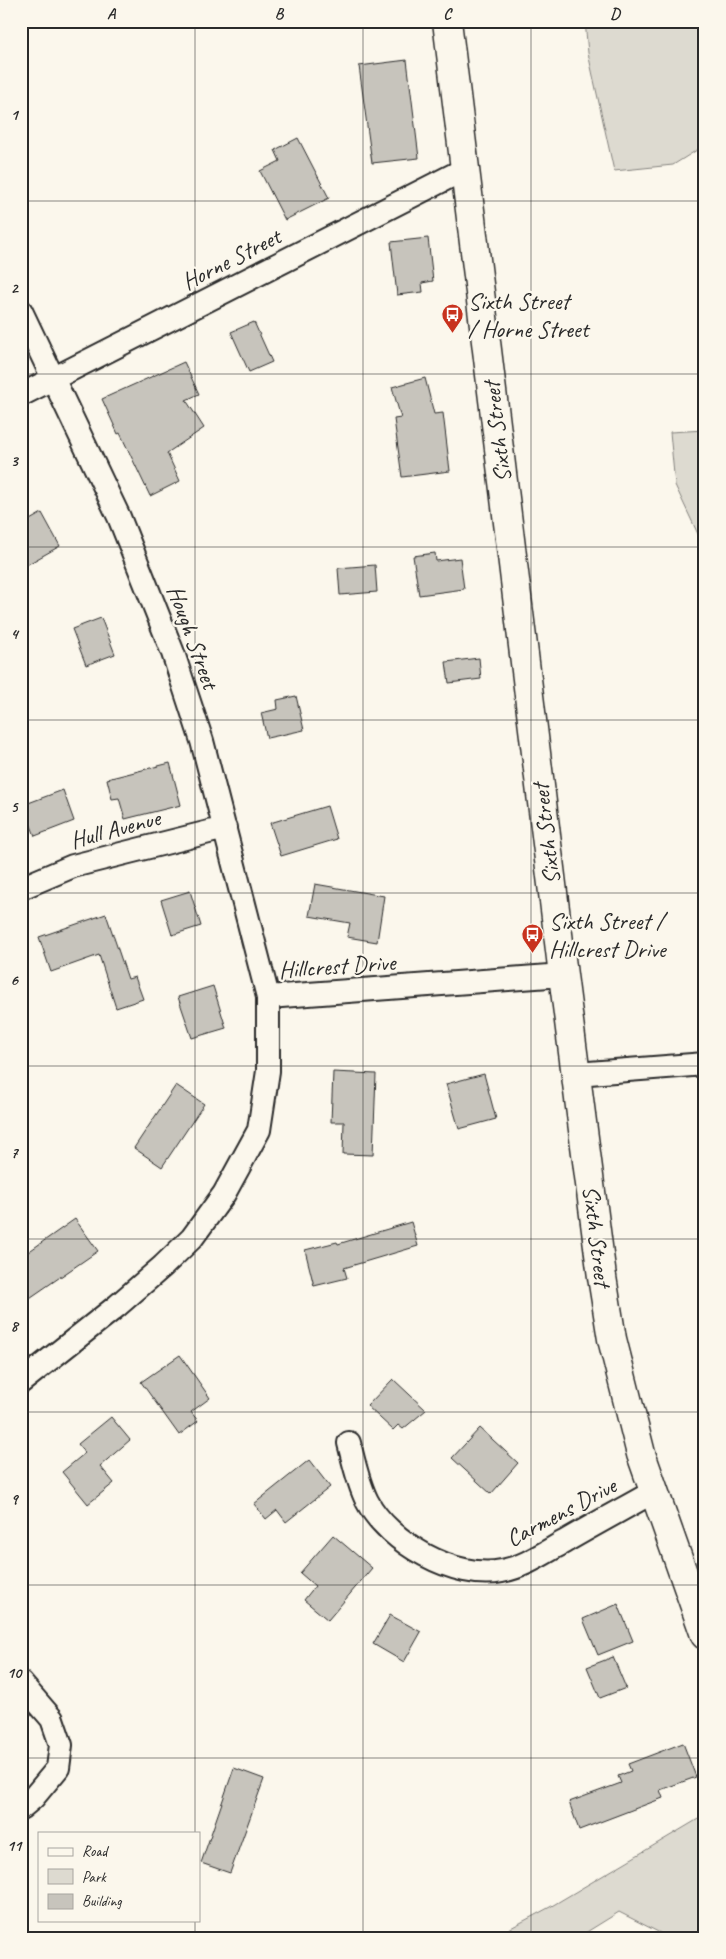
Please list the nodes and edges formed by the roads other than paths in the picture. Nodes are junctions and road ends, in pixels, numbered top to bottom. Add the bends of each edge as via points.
1 (448, 21) edge
2 (465, 169) junction
3 (21, 311) edge
4 (54, 379) junction
5 (21, 395) edge
6 (225, 828) junction
7 (21, 888) edge
8 (563, 975) junction
9 (268, 997) junction
10 (705, 1064) edge
11 (576, 1074) junction
12 (21, 1382) edge
13 (349, 1443) dead end
14 (653, 1492) junction
15 (705, 1635) edge
16 (21, 1683) edge
17 (21, 1808) edge

1 - 2 main road, Sixth Street
2 - 4 street, Horne Street
2 - 8 main road, Sixth Street
3 - 4 street, Hough Street
4 - 5 street, Horne Street
4 - 6 street, Hough Street via 119,517 159,616 202,741
6 - 7 street, Hull Avenue via 73,866
6 - 9 street, Hough Street
8 - 9 street, Hillcrest Drive
8 - 11 main road, Sixth Street
9 - 12 street, Hillcrest Drive via 268,1071 259,1130 224,1194 192,1238 163,1266
10 - 11 street
11 - 14 main road, Sixth Street via 612,1339
13 - 14 street, Carmens Drive via 364,1494 385,1525 430,1558 465,1570 501,1572 529,1561
14 - 15 main road, Sixth Street
16 - 17 street via 52,1719 61,1745 58,1768

